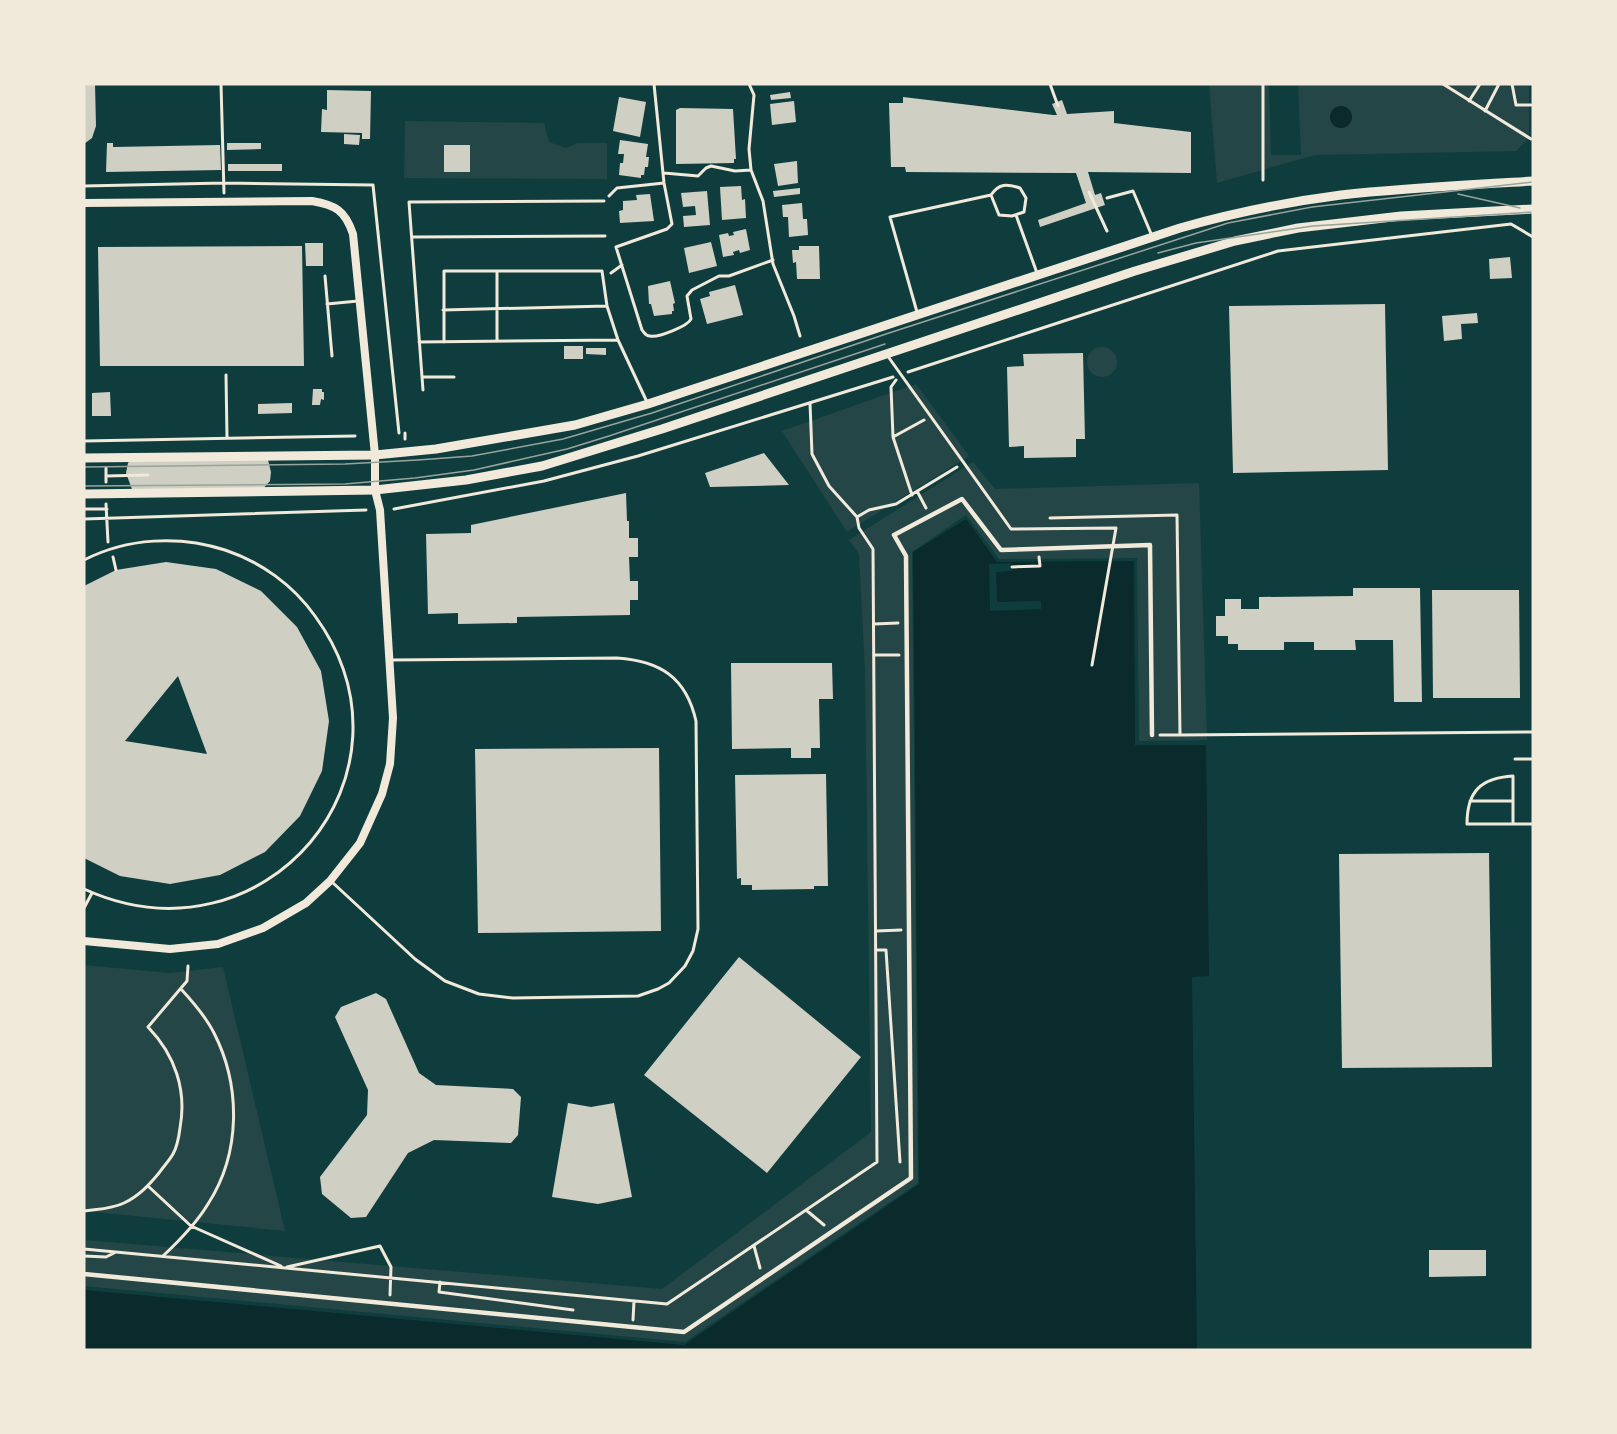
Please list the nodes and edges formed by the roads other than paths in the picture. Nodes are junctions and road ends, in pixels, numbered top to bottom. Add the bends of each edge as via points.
1 (1533, 181) edge
2 (991, 195) junction
3 (1107, 198) dead end
4 (604, 201) road end
5 (84, 203) edge
6 (1533, 209) edge
7 (1016, 215) junction
8 (606, 236) dead end
9 (1152, 236) dead end
10 (412, 237) junction
11 (497, 271) junction
12 (1037, 275) junction
13 (325, 276) dead end
14 (360, 301) junction
15 (327, 304) junction
16 (607, 306) junction
17 (497, 309) junction
18 (443, 310) junction
19 (917, 314) junction
20 (618, 340) junction
21 (497, 341) junction
22 (419, 342) junction
23 (444, 342) junction
24 (886, 354) junction
25 (332, 356) dead end
26 (422, 376) junction
27 (454, 377) dead end
28 (423, 390) dead end
29 (648, 404) junction
30 (375, 455) junction
31 (84, 458) edge
32 (375, 490) junction
33 (84, 494) edge
34 (1113, 546) junction
35 (84, 560) edge
36 (390, 660) junction
37 (1092, 665) dead end
38 (1152, 735) road end
39 (1470, 801) junction
40 (1513, 801) junction
41 (1513, 823) junction
42 (1533, 824) edge
43 (330, 881) junction
44 (84, 889) edge
45 (92, 893) junction
46 (84, 908) edge
47 (84, 941) edge
48 (84, 1274) edge

1 - 12 main road via 1342,195 1280,204 1180,228
2 - 7 lane via 999,215
2 - 7 lane via 1006,184 1020,188 1026,198 1024,212
2 - 19 lane via 890,217
3 - 9 lane via 1133,191
4 - 10 lane via 410,202
5 - 14 street via 328,204 340,211 353,234
6 - 24 main road via 1401,216 1298,228 1235,241
7 - 12 lane
8 - 10 lane
10 - 22 lane
11 - 16 lane via 602,271
11 - 17 lane
11 - 18 lane via 444,271
12 - 19 main road
13 - 15 lane
14 - 15 lane
14 - 30 street
15 - 25 lane
16 - 17 lane
16 - 20 lane
17 - 18 lane
17 - 21 lane
18 - 23 lane
19 - 29 main road
20 - 21 lane
20 - 29 lane
21 - 23 lane
22 - 23 lane
22 - 26 lane
24 - 32 main road via 542,466 466,480
24 - 34 lane via 1011,529 1116,528
26 - 27 lane
26 - 28 lane
29 - 30 main road via 575,425 496,440
30 - 31 main road
30 - 32 street
32 - 33 main road
32 - 36 street via 380,510
34 - 37 lane
34 - 38 street via 1150,545
34 - 48 street via 1001,550 962,498 894,535 906,556 911,1178 684,1332
35 - 45 lane via 129,545 180,541 231,552 265,569 297,594 327,633 343,669 352,720 351,748 333,808 308,845 271,878 223,901 180,909 138,907
36 - 43 street via 393,718 390,764 382,794 360,843
36 - 43 lane via 628,658 651,663 672,676 688,695 696,721 698,929 693,951 669,983 638,996 513,998 479,994 445,981 415,959
39 - 40 lane
39 - 40 lane via 1475,791 1491,778 1513,776
39 - 41 lane via 1467,824
40 - 41 lane
41 - 42 lane
43 - 47 street via 306,903 263,928 218,944 170,949
44 - 45 lane
45 - 46 lane

